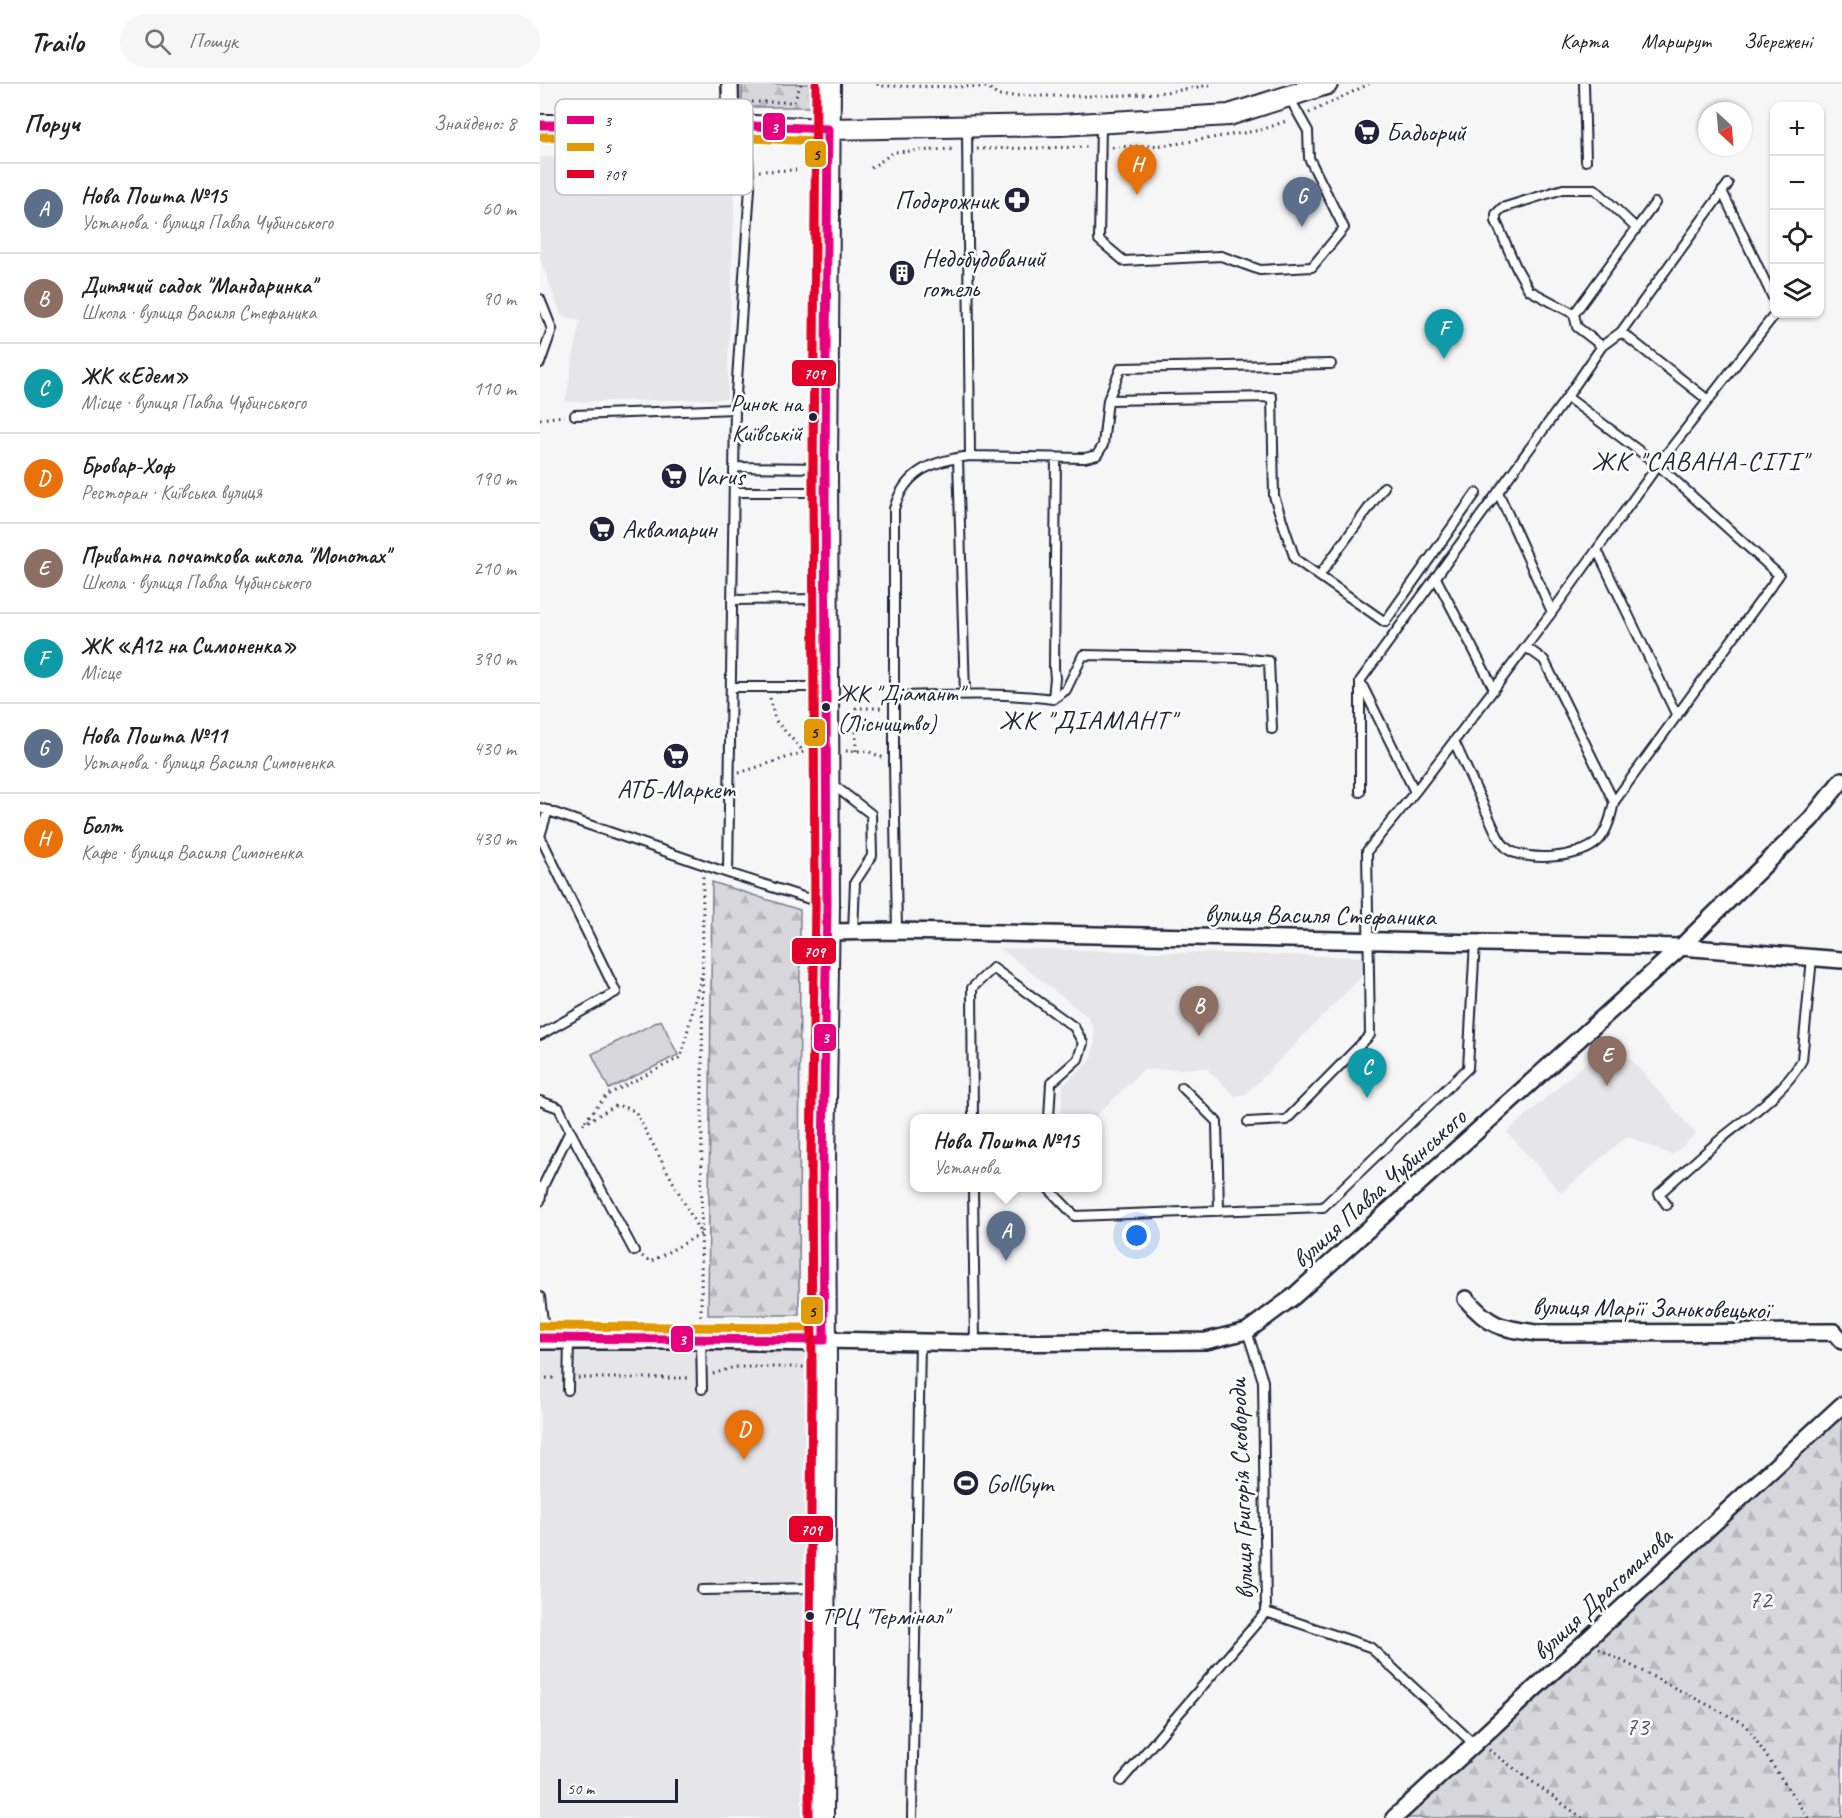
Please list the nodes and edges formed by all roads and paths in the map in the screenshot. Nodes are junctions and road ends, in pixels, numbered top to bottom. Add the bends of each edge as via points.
1 (801, 84) edge
2 (828, 84) edge
3 (877, 84) edge
4 (1213, 84) edge
5 (1327, 84) edge
6 (1584, 84) edge
7 (1289, 96) junction
8 (753, 102) edge
9 (1101, 122) junction
10 (753, 126) edge
11 (967, 126) junction
12 (828, 129) junction
13 (1586, 161) dead end
14 (796, 170) dead end
15 (753, 172) edge
16 (749, 195) edge
17 (1655, 203) dead end
18 (1636, 228) junction
19 (1770, 291) edge
20 (540, 299) edge
21 (1574, 314) junction
22 (1772, 318) edge
23 (1621, 332) junction
24 (1602, 345) junction
25 (540, 363) edge
26 (1331, 364) dead end
27 (1567, 397) junction
28 (1108, 400) junction
29 (1708, 400) junction
30 (735, 409) junction
31 (575, 415) joint
32 (540, 419) edge
33 (969, 456) junction
34 (958, 458) junction
35 (1056, 458) junction
36 (1658, 465) junction
37 (735, 467) junction
38 (825, 480) junction
39 (1384, 487) dead end
40 (734, 492) junction
41 (1498, 492) junction
42 (1476, 493) dead end
43 (1597, 550) junction
44 (1319, 576) junction
45 (1436, 578) junction
46 (825, 599) junction
47 (732, 600) junction
48 (1552, 612) junction
49 (1526, 647) junction
50 (1360, 681) junction
51 (731, 687) junction
52 (767, 687) junction
53 (826, 687) junction
54 (1494, 690) junction
55 (965, 694) junction
56 (893, 696) junction
57 (1053, 699) junction
58 (894, 708) junction
59 (1677, 716) junction
60 (1272, 729) dead end
61 (1454, 741) junction
62 (815, 751) junction
63 (856, 751) junction
64 (894, 762) junction
65 (729, 777) junction
66 (826, 780) junction
67 (1842, 780) edge
68 (1360, 792) dead end
69 (1415, 792) junction
70 (1614, 802) junction
71 (544, 809) edge
72 (540, 836) edge
73 (703, 864) junction
74 (728, 873) junction
75 (827, 905) junction
76 (897, 931) junction
77 (826, 932) junction
78 (853, 932) junction
79 (1369, 940) junction
80 (1475, 942) junction
81 (1681, 947) junction
82 (1812, 958) junction
83 (1842, 960) edge
84 (702, 969) junction
85 (540, 1035) edge
86 (1182, 1087) dead end
87 (540, 1101) edge
88 (973, 1114) edge
89 (1049, 1114) edge
90 (1248, 1122) dead end
91 (583, 1124) junction
92 (570, 1131) junction
93 (974, 1192) edge
94 (1052, 1192) edge
95 (540, 1201) edge
96 (1667, 1205) dead end
97 (1219, 1211) junction
98 (701, 1234) junction
99 (634, 1251) joint
100 (540, 1297) edge
101 (1466, 1299) dead end
102 (1247, 1331) junction
103 (542, 1338) edge
104 (569, 1338) junction
105 (700, 1338) junction
106 (824, 1340) junction
107 (920, 1341) junction
108 (1842, 1341) edge
109 (975, 1342) junction
110 (824, 1367) junction
111 (701, 1377) junction
112 (540, 1378) edge
113 (568, 1378) junction
114 (702, 1389) dead end
115 (568, 1390) dead end
116 (1842, 1405) edge
117 (823, 1588) junction
118 (702, 1590) dead end
119 (1266, 1612) junction
120 (1585, 1642) junction
121 (1475, 1743) junction
122 (1120, 1781) dead end
123 (821, 1818) edge
124 (912, 1818) edge
125 (1394, 1818) edge
126 (1582, 1818) edge
127 (1808, 1818) edge

1 - 8 path via 794,102
2 - 12 main road
3 - 4 path via 988,87 998,96 1131,94
5 - 7 street
6 - 13 lane
7 - 9 street via 1229,115
7 - 9 lane via 1308,131 1309,158 1344,228 1312,267 1260,270 1221,256 1124,261 1099,240
9 - 11 street
10 - 12 street
11 - 12 street
11 - 33 lane
12 - 38 main road
14 - 15 path
16 - 30 lane
17 - 18 lane
18 - 21 lane
18 - 21 lane via 1594,189 1563,189 1502,208 1496,214 1516,267 1530,290
19 - 23 lane via 1725,187
20 - 25 lane via 552,330
21 - 24 lane via 1576,327
22 - 29 lane
23 - 24 lane
23 - 29 lane
24 - 27 lane
26 - 28 lane via 1121,368
27 - 36 lane
27 - 41 lane
28 - 35 lane via 1103,445 1097,455
28 - 44 lane via 1272,397 1274,496 1295,559
29 - 36 lane
30 - 31 lane
30 - 37 lane
31 - 32 path
33 - 34 lane
33 - 35 lane
34 - 55 lane
34 - 56 lane via 922,469 907,481 894,509
35 - 57 lane
36 - 43 lane
36 - 59 lane via 1779,575
37 - 38 lane
37 - 40 lane
38 - 40 lane
38 - 46 main road
39 - 44 lane
40 - 47 lane
41 - 45 lane
41 - 48 lane
42 - 44 lane via 1385,622
43 - 48 lane
43 - 59 lane
45 - 50 lane
45 - 54 lane
46 - 47 lane
46 - 53 main road
47 - 51 lane
48 - 49 lane
49 - 54 lane
49 - 70 lane via 1544,660
50 - 68 lane
50 - 69 lane
51 - 52 lane
51 - 65 lane
52 - 53 lane
52 - 62 path via 775,720
53 - 62 main road
54 - 61 lane
55 - 56 lane
55 - 57 lane
56 - 58 lane
57 - 60 lane via 1066,690 1083,655 1269,661
58 - 63 path via 856,708
58 - 64 lane
59 - 70 lane
61 - 69 lane
61 - 70 lane via 1497,835 1515,853 1559,856 1584,851 1603,834
62 - 63 path
62 - 65 path
62 - 66 main road
63 - 64 path via 867,751
64 - 76 lane
65 - 74 lane
66 - 75 main road
66 - 78 lane via 871,814 872,856 855,882
67 - 81 street, вулиця Павла Чубинського via 1811,819
69 - 79 lane via 1367,851
71 - 72 lane
71 - 73 lane
72 - 85 lane via 616,992
73 - 74 lane
73 - 84 path
74 - 75 lane
75 - 77 main road
76 - 78 street, вулиця Василя Стефаника
76 - 79 street, вулиця Василя Стефаника
77 - 78 street, вулиця Василя Стефаника
77 - 106 main road
79 - 80 street, вулиця Василя Стефаника
79 - 90 lane via 1370,1035 1286,1120
80 - 81 street, вулиця Василя Стефаника
80 - 97 lane via 1468,1068 1323,1207
81 - 82 street, вулиця Василя Стефаника
81 - 102 street, вулиця Павла Чубинського via 1293,1297
82 - 83 street, вулиця Василя Стефаника
82 - 96 lane via 1802,1060 1794,1075 1659,1194
84 - 91 path via 681,1057 607,1095
84 - 98 path
86 - 97 lane via 1217,1122
87 - 92 lane via 559,1108
88 - 89 lane via 972,988 993,968 1074,1027 1083,1043 1078,1059 1051,1083
91 - 92 path
91 - 98 path via 617,1105 635,1111
92 - 95 lane via 543,1186
92 - 99 lane
93 - 109 lane
94 - 97 lane via 1075,1216
98 - 99 path via 650,1262
98 - 105 path
100 - 103 lane
101 - 108 street, вулиця Марії Заньковецької via 1481,1316 1501,1328 1536,1333 1834,1332
102 - 109 street, вулиця Павла Чубинського via 1206,1341
102 - 119 lane, вулиця Григорія Сковороди via 1263,1381
103 - 104 main road
104 - 105 main road
104 - 113 lane
105 - 106 main road
105 - 111 lane
106 - 107 street, вулиця Павла Чубинського
106 - 110 main road
107 - 109 street, вулиця Павла Чубинського
107 - 124 lane
110 - 111 path via 734,1367
110 - 117 main road
111 - 113 path
111 - 114 lane
112 - 113 path
113 - 115 lane
116 - 120 street, вулиця Драгоманова
117 - 118 lane
117 - 123 main road
119 - 121 lane, вулиця Григорія Сковороди via 1370,1647
119 - 122 lane, вулиця Григорія Сковороди
120 - 121 street, вулиця Драгоманова
120 - 127 path via 1745,1724
121 - 125 street, вулиця Драгоманова
121 - 126 path

